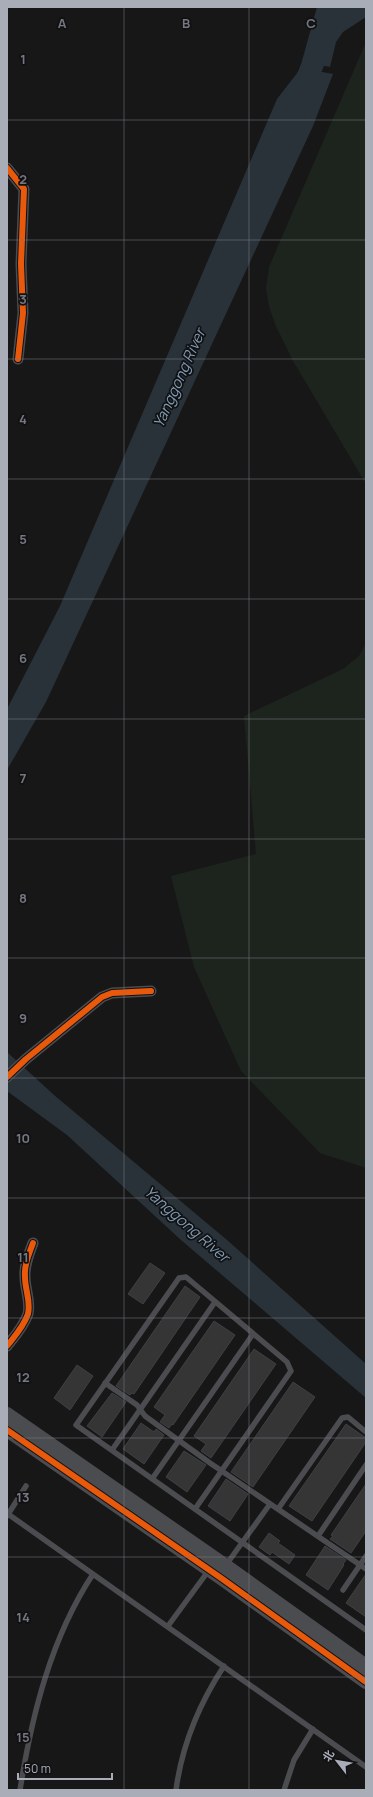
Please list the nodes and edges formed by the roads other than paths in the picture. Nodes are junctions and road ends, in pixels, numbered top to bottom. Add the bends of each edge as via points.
1 (7, 168) edge
2 (18, 359) dead end
3 (151, 991) dead end
4 (7, 1077) edge
5 (33, 1243) dead end
6 (215, 1302) junction
7 (253, 1334) junction
8 (7, 1346) edge
9 (105, 1383) junction
10 (140, 1410) junction
11 (7, 1414) edge
12 (7, 1430) edge
13 (366, 1432) edge
14 (179, 1440) junction
15 (112, 1450) junction
16 (366, 1465) edge
17 (222, 1471) junction
18 (152, 1479) junction
19 (26, 1486) dead end
20 (270, 1504) junction
21 (195, 1509) junction
22 (278, 1509) junction
23 (8, 1516) edge
24 (318, 1536) junction
25 (242, 1542) junction
26 (366, 1556) edge
27 (360, 1565) junction
28 (226, 1566) junction
29 (366, 1569) edge
30 (209, 1570) junction
31 (94, 1574) junction
32 (343, 1590) dead end
33 (168, 1626) junction
34 (366, 1630) edge
35 (224, 1666) junction
36 (366, 1666) edge
37 (366, 1682) edge
38 (312, 1729) junction
39 (366, 1767) edge
40 (20, 1790) edge
41 (176, 1790) edge
42 (284, 1790) edge

1 - 2 street via 24,189 21,264 23,313
3 - 4 street via 112,993 102,997
5 - 8 street via 24,1277 29,1298 28,1314
6 - 7 lane
6 - 9 lane via 186,1277 179,1278
6 - 10 lane
7 - 14 lane
7 - 17 lane via 287,1362 291,1371
9 - 10 lane via 137,1405
9 - 15 lane via 76,1425
10 - 14 lane
10 - 15 lane
11 - 28 street
12 - 30 street
13 - 22 lane via 348,1417 342,1418
14 - 17 lane
14 - 18 lane
15 - 18 lane
16 - 24 lane
17 - 20 lane
17 - 21 lane
18 - 21 lane
19 - 23 lane
20 - 22 lane
20 - 25 lane
21 - 25 lane
22 - 24 lane
23 - 31 lane
24 - 27 lane
25 - 28 lane
25 - 34 lane
26 - 27 lane
27 - 29 lane
27 - 32 lane
28 - 36 street
30 - 33 lane
30 - 37 street
31 - 33 lane
31 - 40 lane via 73,1608 51,1660 30,1736
33 - 35 lane
35 - 38 lane
35 - 41 lane via 194,1720 182,1758
38 - 39 lane
38 - 42 lane via 294,1760

